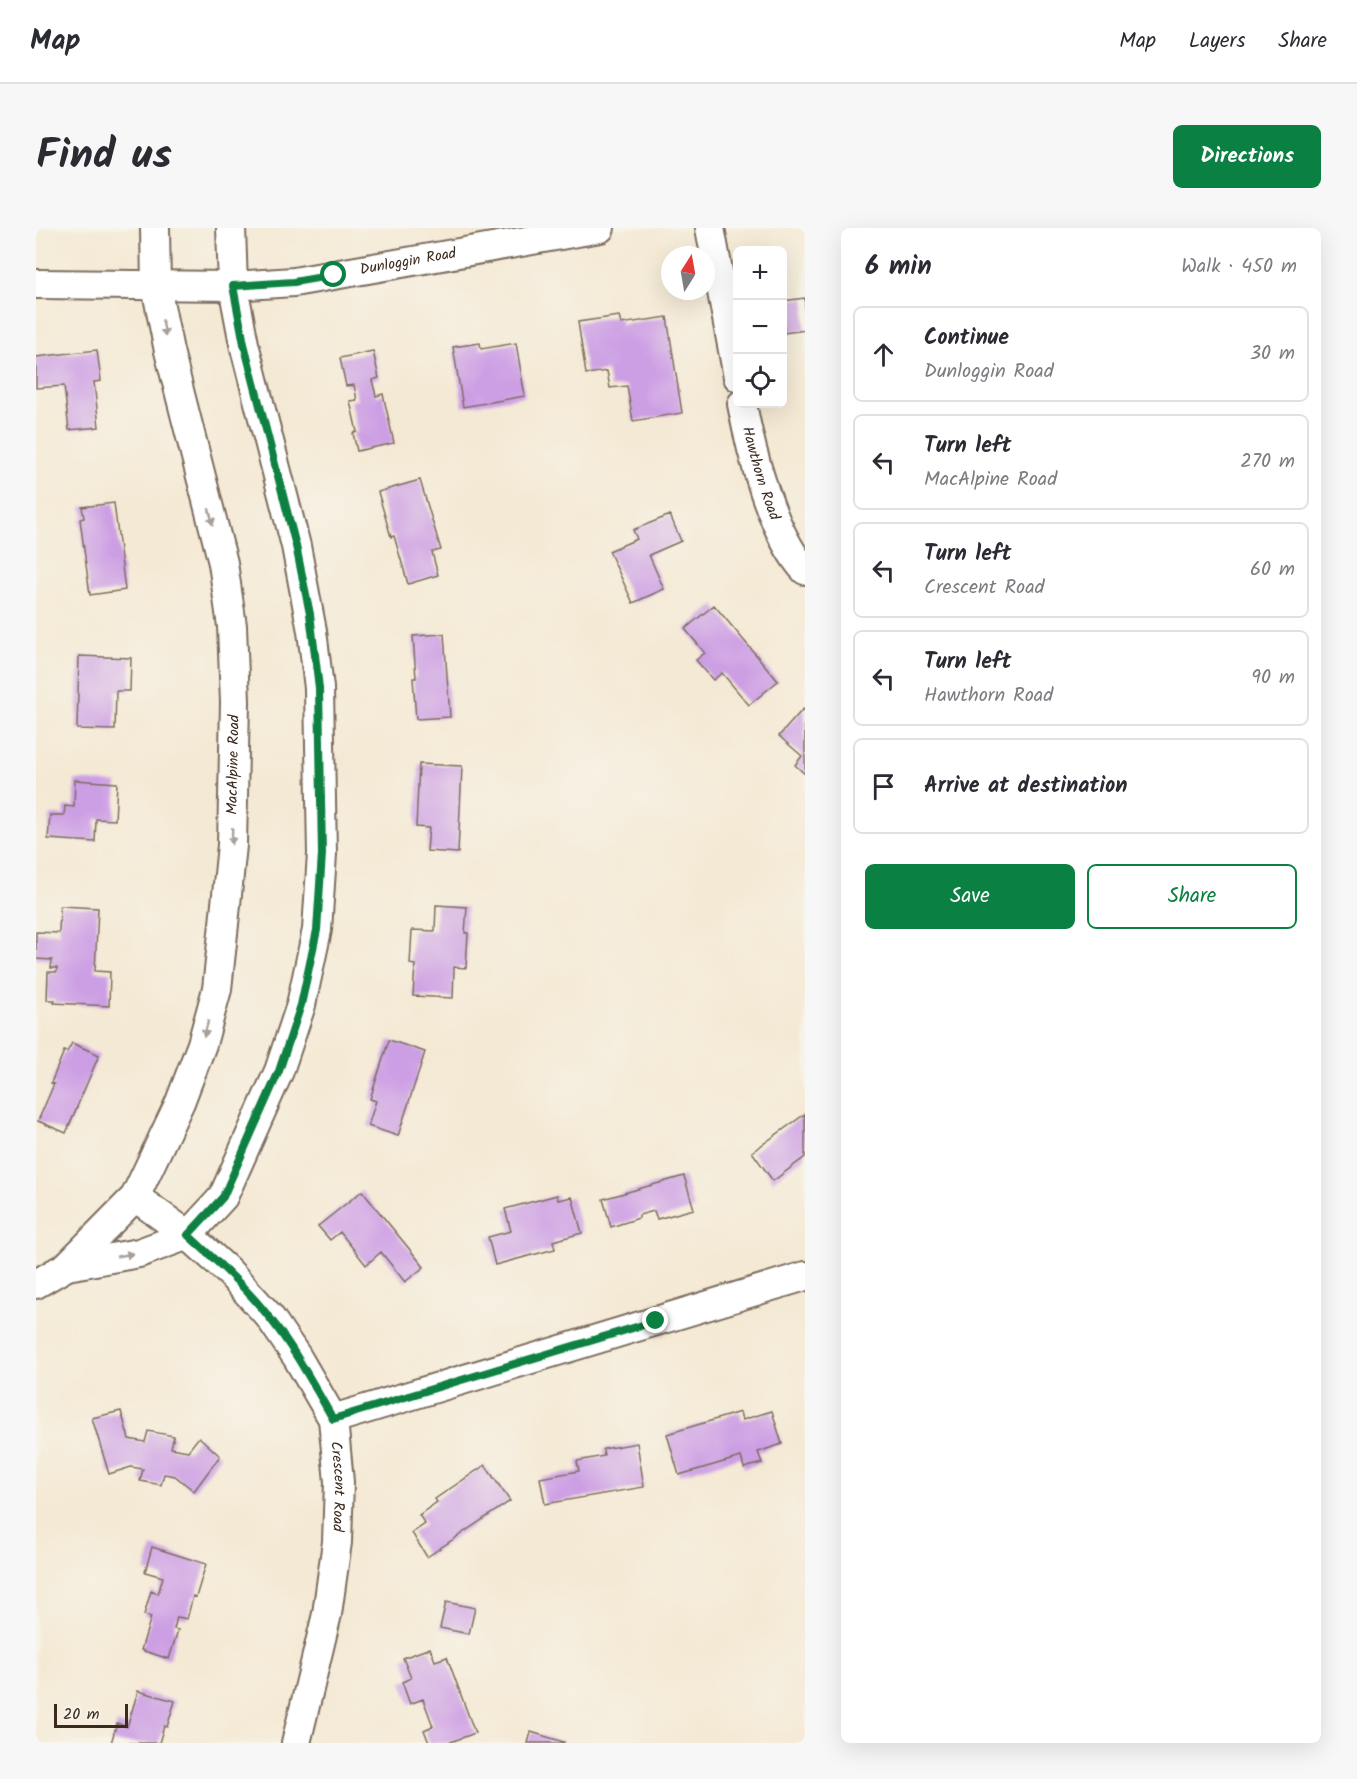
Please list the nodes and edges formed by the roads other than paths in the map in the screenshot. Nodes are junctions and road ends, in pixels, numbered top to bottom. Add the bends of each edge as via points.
1 (155, 228) edge
2 (231, 228) edge
3 (600, 228) edge
4 (710, 228) edge
5 (36, 284) edge
6 (156, 285) junction
7 (233, 286) junction
8 (734, 354) edge
9 (743, 408) edge
10 (805, 570) edge
11 (135, 1197) junction
12 (188, 1235) junction
13 (67, 1266) junction
14 (805, 1276) edge
15 (36, 1284) edge
16 (333, 1419) junction
17 (296, 1743) edge

1 - 6 street, MacAlpine Road
2 - 7 street, MacAlpine Road
3 - 7 street, Dunloggin Road via 294,282
4 - 8 street
5 - 6 street, Dunloggin Road
6 - 7 street, Dunloggin Road
6 -> 11 street, MacAlpine Road via 228,594 235,702 233,821 218,978 208,1022 180,1102
7 - 12 street, MacAlpine Road via 310,614 319,688 322,854 317,930 301,1005 279,1071 223,1197
9 - 10 street, Hawthorn Road via 777,525
11 - 12 street, Crescent Road
11 - 13 street, MacAlpine Road
13 -> 12 street, MacAlpine Road via 139,1253
12 - 16 street, Crescent Road via 269,1316
13 - 15 street, MacAlpine Road
14 - 16 street
16 - 17 street, Crescent Road via 339,1482 337,1542 327,1614

